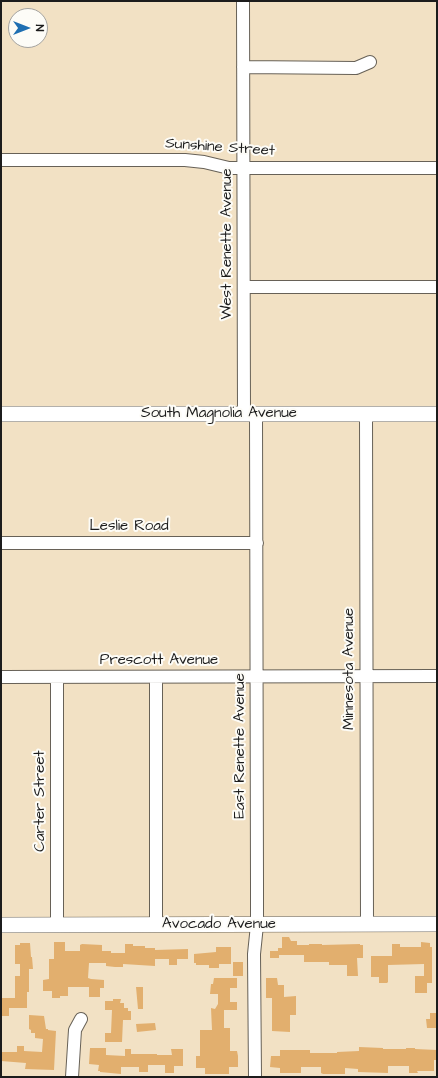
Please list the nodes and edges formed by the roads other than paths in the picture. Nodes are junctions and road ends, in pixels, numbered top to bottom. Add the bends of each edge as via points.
1 (243, 1) edge
2 (370, 62) dead end
3 (243, 67) junction
4 (1, 160) edge
5 (243, 168) junction
6 (437, 168) edge
7 (244, 287) junction
8 (437, 287) edge
9 (1, 414) edge
10 (250, 414) junction
11 (366, 414) junction
12 (437, 414) edge
13 (1, 543) edge
14 (257, 543) junction
15 (366, 675) junction
16 (258, 676) junction
17 (437, 676) edge
18 (1, 677) edge
19 (57, 677) junction
20 (156, 677) junction
21 (367, 924) junction
22 (437, 924) edge
23 (1, 925) edge
24 (57, 925) junction
25 (156, 925) junction
26 (257, 925) junction
27 (80, 1019) dead end
28 (72, 1077) edge
29 (255, 1077) edge

1 - 3 street, West Renette Avenue
2 - 3 street via 356,68
3 - 5 street, West Renette Avenue
4 - 5 street, Sunshine Street via 185,160
5 - 6 street, Sunshine Street
5 - 7 street, West Renette Avenue
7 - 8 street
7 - 10 street, West Renette Avenue
9 - 10 main road, South Magnolia Avenue
10 - 11 main road, South Magnolia Avenue
10 - 14 street, East Renette Avenue
11 - 12 main road, South Magnolia Avenue
11 - 15 street, Minnesota Avenue
13 - 14 street, Leslie Road
14 - 16 street, East Renette Avenue
15 - 16 street, Prescott Avenue
15 - 17 street, Prescott Avenue
15 - 21 street, Minnesota Avenue
16 - 20 street, Prescott Avenue
16 - 26 street, East Renette Avenue
18 - 19 street, Prescott Avenue
19 - 20 street, Prescott Avenue
19 - 24 street, Carter Street
20 - 25 street
21 - 22 main road, Avocado Avenue
21 - 26 main road, Avocado Avenue
23 - 24 main road, Avocado Avenue
24 - 25 main road, Avocado Avenue
25 - 26 main road, Avocado Avenue
26 - 29 street, East Renette Avenue via 254,954
27 - 28 street via 75,1030

